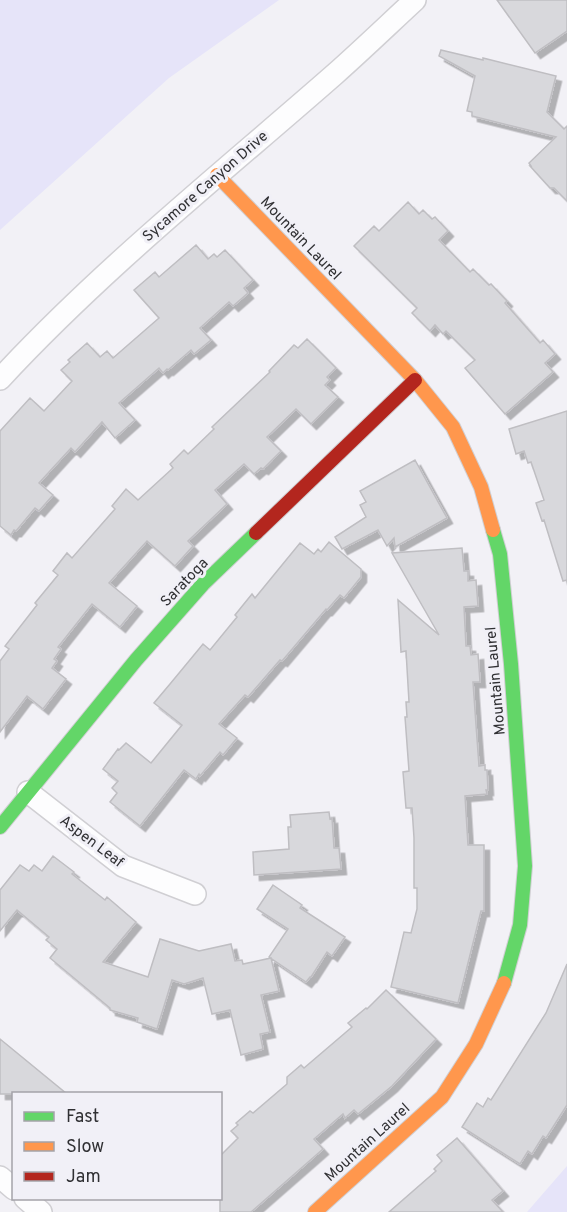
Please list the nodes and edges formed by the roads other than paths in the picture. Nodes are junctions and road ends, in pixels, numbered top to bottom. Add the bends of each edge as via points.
1 (415, 0) edge
2 (217, 175) junction
3 (0, 378) edge
4 (414, 380) junction
5 (28, 792) junction
6 (0, 827) edge
7 (195, 894) dead end
8 (0, 1177) edge
9 (12, 1187) edge
10 (27, 1200) edge
11 (41, 1212) edge
12 (315, 1212) edge

1 - 2 street, Sycamore Canyon Drive
2 - 3 street, Sycamore Canyon Drive via 93,285
2 - 4 street, Mountain Laurel
4 - 5 street, Saratoga via 203,584
4 - 12 street, Mountain Laurel via 453,427 481,487 500,554 525,866 520,925 503,988 476,1044 442,1097
5 - 6 street, Saratoga
5 - 7 street, Aspen Leaf via 123,866
8 - 9 street
10 - 11 street

